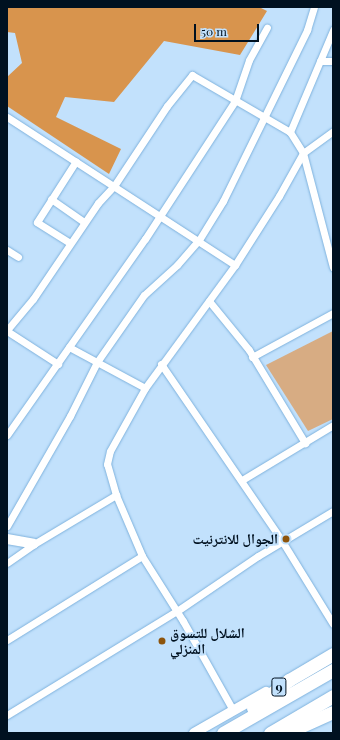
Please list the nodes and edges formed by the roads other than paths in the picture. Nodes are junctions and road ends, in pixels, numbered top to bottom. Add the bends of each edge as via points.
1 (314, 7) edge
2 (267, 28) dead end
3 (333, 30) edge
4 (320, 61) junction
5 (333, 61) edge
6 (235, 101) junction
7 (7, 117) edge
8 (265, 118) junction
9 (333, 131) edge
10 (290, 132) junction
11 (303, 153) junction
12 (76, 161) junction
13 (114, 186) junction
14 (52, 199) junction
15 (160, 217) junction
16 (84, 222) junction
17 (198, 240) junction
18 (70, 243) junction
19 (7, 250) edge
20 (18, 257) dead end
21 (235, 265) junction
22 (333, 267) edge
23 (209, 301) junction
24 (333, 313) edge
25 (7, 331) edge
26 (69, 347) junction
27 (252, 356) junction
28 (97, 362) junction
29 (58, 364) junction
30 (161, 364) junction
31 (145, 388) junction
32 (333, 425) edge
33 (7, 435) edge
34 (305, 443) junction
35 (242, 480) junction
36 (116, 495) junction
37 (333, 511) edge
38 (7, 526) edge
39 (7, 539) edge
40 (282, 541) junction
41 (34, 544) junction
42 (142, 556) junction
43 (7, 563) edge
44 (177, 611) junction
45 (333, 624) edge
46 (7, 640) edge
47 (333, 654) edge
48 (333, 670) edge
49 (289, 680) junction
50 (333, 696) edge
51 (233, 710) junction
52 (333, 712) edge
53 (7, 715) edge
54 (227, 731) edge
55 (194, 733) edge
56 (270, 733) edge
57 (286, 733) edge

1 - 8 street via 307,30
2 - 6 street via 249,60
3 - 4 street
4 - 5 street
4 - 10 street
6 - 8 street
6 - 13 street via 192,75 167,106
6 - 15 street
7 - 12 street
8 - 10 street
8 - 17 street via 223,201
9 - 11 street
10 - 11 street
11 - 21 street
11 - 22 street
12 - 13 street
12 - 14 street
13 - 15 street
13 - 16 street
14 - 16 street
14 - 18 street via 37,222
15 - 17 street
15 - 26 street
16 - 18 street
17 - 21 street
17 - 28 street via 177,265 144,295
18 - 25 street via 33,299
19 - 20 street
21 - 23 street
23 - 27 street via 231,325
23 - 30 street
24 - 27 street
25 - 29 street
26 - 28 street
26 - 29 street
27 - 34 street
28 - 31 street
28 - 38 street via 70,416
29 - 33 street
30 - 31 street
30 - 35 street
31 - 36 street via 110,451 106,464
32 - 34 street
34 - 35 street
35 - 40 street
36 - 41 street
36 - 42 street
37 - 40 street
39 - 41 main road
40 - 44 street
40 - 45 street
41 - 43 street
42 - 44 street
42 - 46 street
44 - 51 street
44 - 53 street
47 - 49 highway, 9
48 - 54 highway, 9
49 - 51 main road
49 - 54 highway, 9
50 - 56 highway
51 - 55 main road
52 - 57 highway

